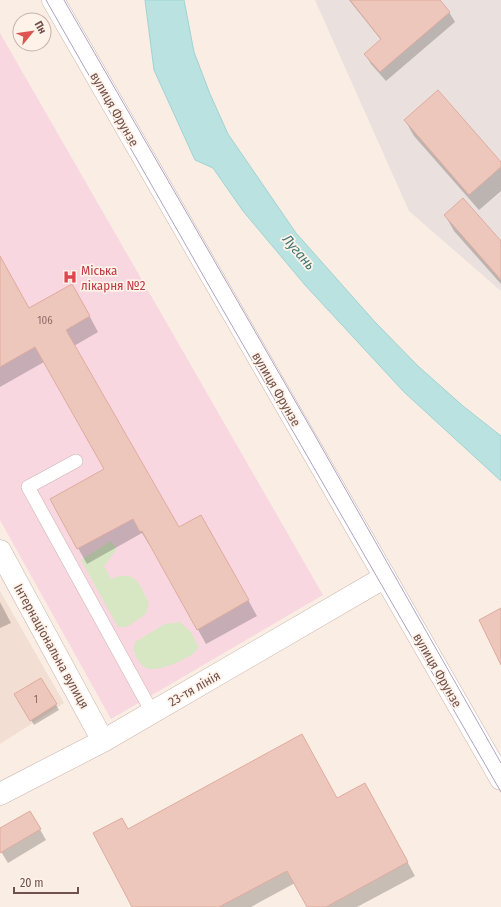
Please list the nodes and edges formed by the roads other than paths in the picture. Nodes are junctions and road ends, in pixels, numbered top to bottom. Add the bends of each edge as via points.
1 (53, 0) edge
2 (76, 461) dead end
3 (0, 552) edge
4 (385, 577) junction
5 (152, 712) junction
6 (103, 741) junction
7 (501, 779) edge
8 (0, 794) edge

1 - 4 street, вулиця Фрунзе
2 - 5 lane via 28,487
3 - 6 street, Інтернаціональна вулиця
4 - 5 street, 23-тя лінія
4 - 7 street, вулиця Фрунзе
5 - 6 street, 23-тя лінія
6 - 8 street, 23-тя лінія

